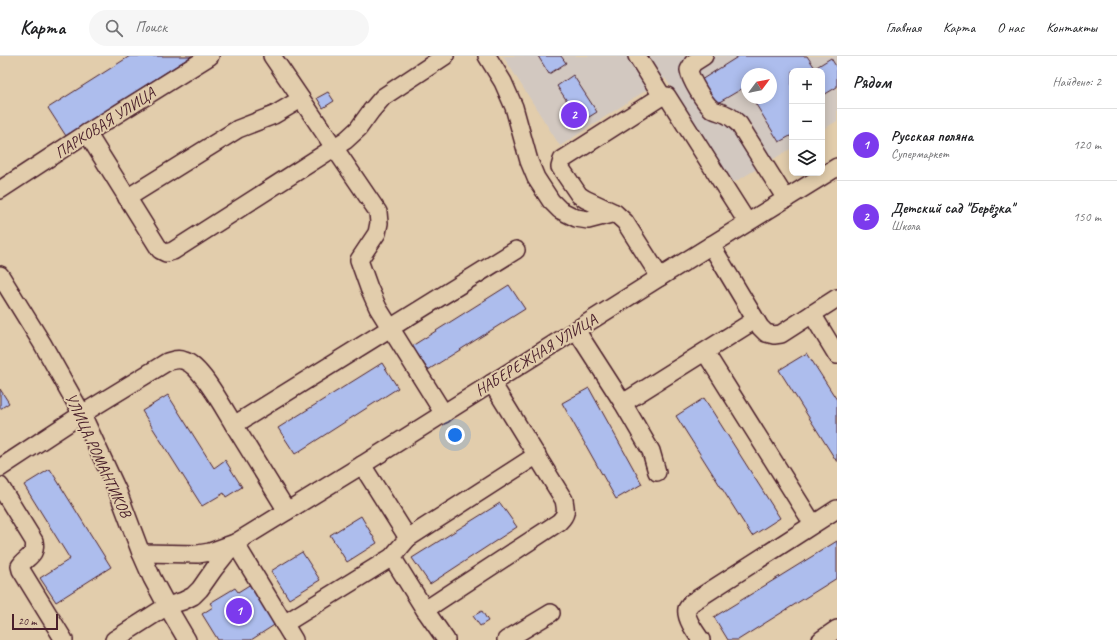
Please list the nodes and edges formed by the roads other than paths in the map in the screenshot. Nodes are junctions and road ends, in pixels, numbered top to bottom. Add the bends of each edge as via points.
1 (210, 56) edge
2 (272, 56) edge
3 (445, 56) edge
4 (487, 56) edge
5 (637, 56) edge
6 (704, 56) edge
7 (662, 96) junction
8 (301, 99) junction
9 (87, 133) junction
10 (334, 148) junction
11 (837, 169) edge
12 (0, 190) edge
13 (127, 198) junction
14 (786, 199) junction
15 (614, 213) junction
16 (748, 222) junction
17 (711, 245) junction
18 (516, 250) dead end
19 (0, 275) edge
20 (660, 277) junction
21 (837, 298) edge
22 (812, 314) junction
23 (755, 320) junction
24 (390, 328) junction
25 (576, 330) junction
26 (706, 352) junction
27 (837, 355) edge
28 (492, 383) junction
29 (623, 403) junction
30 (82, 414) junction
31 (444, 414) junction
32 (234, 425) junction
33 (537, 455) junction
34 (362, 465) junction
35 (0, 468) edge
36 (657, 472) dead end
37 (0, 486) edge
38 (837, 509) edge
39 (287, 511) junction
40 (813, 524) junction
41 (408, 538) junction
42 (235, 543) junction
43 (141, 553) junction
44 (392, 556) junction
45 (167, 606) junction
46 (425, 610) junction
47 (551, 613) dead end
48 (284, 624) junction
49 (837, 629) edge
50 (64, 640) edge
51 (114, 640) edge
52 (187, 640) edge
53 (294, 640) edge
54 (446, 640) edge
55 (506, 640) edge
56 (701, 640) edge
57 (820, 640) edge

1 - 9 street, ПАРКОВАЯ УЛИЦА
2 - 8 street
3 - 10 street via 383,98 358,129
4 - 15 street via 514,107 536,178 551,201 560,210 576,218 588,220
5 - 7 street
6 - 14 street via 693,63 689,70 690,77 713,110 727,114 739,124
7 - 15 street via 562,160 560,167 579,195
7 - 16 street via 668,96
8 - 10 street
8 - 13 street via 274,115 238,129
9 - 12 street, ПАРКОВАЯ УЛИЦА
9 - 13 street
10 - 13 street via 173,251 160,250
10 - 24 street via 378,212 377,233 359,260 378,308
11 - 14 street, НАБЕРЕЖНАЯ УЛИЦА
14 - 16 street, НАБЕРЕЖНАЯ УЛИЦА
15 - 20 street via 625,222
16 - 17 street, НАБЕРЕЖНАЯ УЛИЦА
17 - 20 street, НАБЕРЕЖНАЯ УЛИЦА
17 - 23 street
18 - 24 street
19 - 30 street, УЛИЦА РОМАНТИКОВ
20 - 25 street, НАБЕРЕЖНАЯ УЛИЦА
21 - 22 street
22 - 23 street via 781,334 774,335 766,333
22 - 27 street
23 - 26 street
24 - 31 street
24 - 32 street
25 - 28 street, НАБЕРЕЖНАЯ УЛИЦА
25 - 29 street
26 - 29 street
26 - 40 street
28 - 31 street, НАБЕРЕЖНАЯ УЛИЦА
28 - 33 street
29 - 36 street via 651,450
30 - 32 street via 167,362 177,359 193,365 205,379
30 - 35 street
30 - 43 street, УЛИЦА РОМАНТИКОВ via 118,492
31 - 34 street, НАБЕРЕЖНАЯ УЛИЦА
32 - 39 street
33 - 41 street
33 - 46 street via 564,500 564,517
34 - 39 street, НАБЕРЕЖНАЯ УЛИЦА
34 - 41 street
37 - 50 street via 34,541 34,552 20,566 21,570
38 - 40 street
39 - 42 street, НАБЕРЕЖНАЯ УЛИЦА
40 - 56 street via 691,603 687,610 688,616
41 - 44 street
42 - 43 street, НАБЕРЕЖНАЯ УЛИЦА via 198,554
42 - 45 street, НАБЕРЕЖНАЯ УЛИЦА via 193,596 183,602
42 - 48 street
43 - 45 street, УЛИЦА РОМАНТИКОВ
44 - 46 street
44 - 48 street
45 - 51 street, НАБЕРЕЖНАЯ УЛИЦА
45 - 52 street, УЛИЦА РОМАНТИКОВ
46 - 54 street
47 - 55 street
48 - 53 street
49 - 57 street

